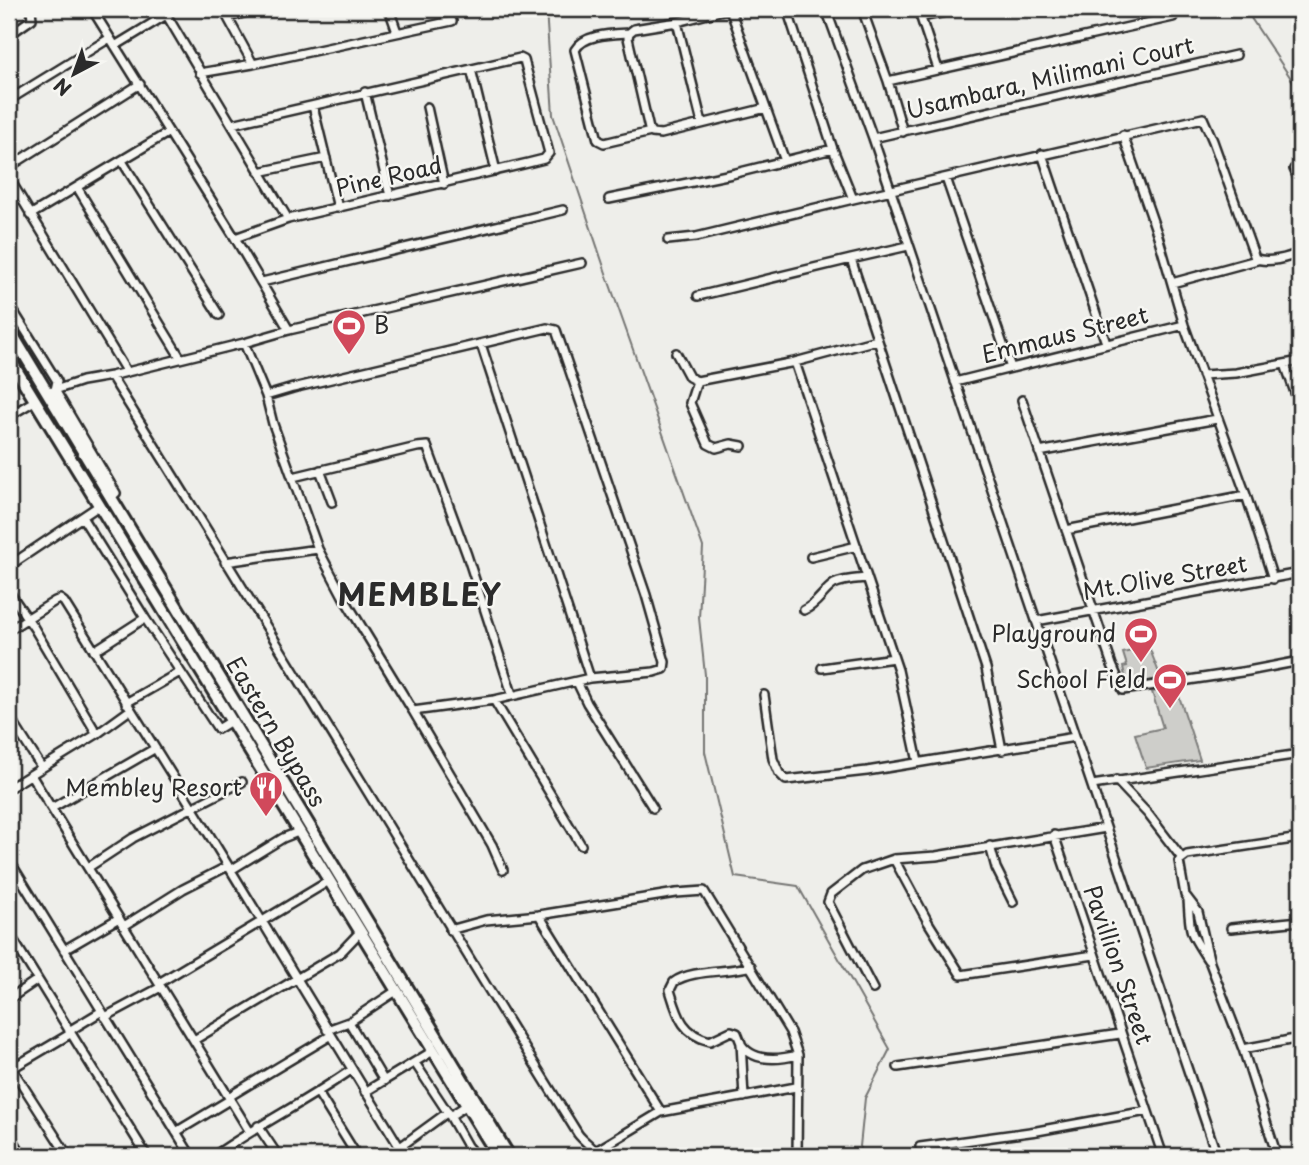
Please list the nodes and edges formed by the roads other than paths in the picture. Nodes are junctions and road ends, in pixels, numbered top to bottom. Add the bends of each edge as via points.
1 (31, 9) edge
2 (92, 9) edge
3 (223, 9) edge
4 (258, 9) edge
5 (389, 9) edge
6 (729, 9) edge
7 (787, 9) edge
8 (826, 9) edge
9 (862, 9) edge
10 (918, 9) edge
11 (960, 9) edge
12 (164, 12) edge
13 (1173, 16) dead end
14 (229, 18) junction
15 (921, 18) junction
16 (452, 21) dead end
17 (677, 22) junction
18 (397, 32) junction
19 (629, 33) junction
20 (9, 35) edge
21 (110, 38) junction
22 (115, 46) junction
23 (1236, 55) dead end
24 (253, 64) junction
25 (471, 69) junction
26 (938, 69) junction
27 (200, 73) junction
28 (888, 81) junction
29 (140, 84) junction
30 (365, 92) junction
31 (9, 100) edge
32 (313, 106) junction
33 (427, 107) dead end
34 (766, 108) junction
35 (702, 123) junction
36 (232, 124) junction
37 (169, 132) junction
38 (651, 132) junction
39 (903, 132) junction
40 (1123, 135) junction
41 (873, 138) junction
42 (833, 149) junction
43 (1042, 155) junction
44 (326, 158) junction
45 (122, 161) junction
46 (785, 161) junction
47 (9, 167) edge
48 (1294, 169) dead end
49 (496, 171) junction
50 (259, 172) junction
51 (9, 178) edge
52 (946, 178) junction
53 (1300, 183) edge
54 (444, 184) junction
55 (77, 187) junction
56 (890, 190) junction
57 (390, 196) junction
58 (609, 199) dead end
59 (853, 199) junction
60 (338, 208) junction
61 (563, 210) dead end
62 (30, 215) junction
63 (288, 219) junction
64 (235, 238) junction
65 (668, 240) dead end
66 (908, 246) junction
67 (1300, 252) edge
68 (851, 258) junction
69 (1257, 260) junction
70 (582, 262) dead end
71 (262, 282) junction
72 (1171, 283) junction
73 (698, 296) dead end
74 (10, 308) edge
75 (219, 314) dead end
76 (1184, 325) junction
77 (9, 329) edge
78 (289, 330) junction
79 (877, 340) junction
80 (244, 343) junction
81 (1106, 343) junction
82 (481, 344) junction
83 (676, 353) dead end
84 (180, 357) junction
85 (9, 358) edge
86 (1300, 360) edge
87 (795, 362) junction
88 (1285, 364) junction
89 (1011, 368) junction
90 (126, 371) junction
91 (1202, 375) junction
92 (111, 376) junction
93 (696, 381) junction
94 (955, 382) junction
95 (52, 391) junction
96 (266, 397) junction
97 (36, 400) junction
98 (1022, 400) dead end
99 (1300, 407) edge
100 (9, 416) edge
101 (1217, 419) junction
102 (69, 429) junction
103 (57, 436) junction
104 (742, 446) dead end
105 (1039, 452) junction
106 (320, 470) junction
107 (293, 477) junction
108 (1246, 495) junction
109 (110, 498) junction
110 (332, 502) dead end
111 (100, 505) junction
112 (82, 517) junction
113 (1066, 530) junction
114 (857, 547) junction
115 (318, 549) junction
116 (811, 557) dead end
117 (225, 562) junction
118 (9, 566) edge
119 (1298, 573) edge
120 (867, 578) junction
121 (1273, 579) junction
122 (1300, 585) edge
123 (9, 592) edge
124 (804, 610) dead end
125 (1093, 610) junction
126 (145, 618) junction
127 (27, 619) junction
128 (1036, 621) junction
129 (9, 630) edge
130 (94, 651) junction
131 (189, 653) junction
132 (894, 658) junction
133 (1300, 661) edge
134 (174, 663) junction
135 (822, 668) dead end
136 (180, 672) junction
137 (590, 678) junction
138 (577, 682) junction
139 (512, 694) junction
140 (764, 695) dead end
141 (494, 700) junction
142 (128, 707) junction
143 (413, 711) junction
144 (9, 716) edge
145 (231, 721) junction
146 (97, 734) junction
147 (1075, 737) junction
148 (154, 748) junction
149 (1002, 750) junction
150 (1300, 754) edge
151 (918, 762) junction
152 (42, 768) junction
153 (31, 775) junction
154 (1116, 780) junction
155 (242, 782) dead end
156 (1092, 785) junction
157 (9, 788) edge
158 (52, 808) junction
159 (192, 808) junction
160 (653, 808) dead end
161 (1106, 828) junction
162 (298, 832) junction
163 (1054, 835) junction
164 (1300, 838) edge
165 (581, 845) dead end
166 (990, 846) junction
167 (1181, 858) junction
168 (894, 859) junction
169 (9, 860) edge
170 (89, 867) junction
171 (230, 868) junction
172 (503, 870) dead end
173 (329, 881) junction
174 (1188, 899) junction
175 (1013, 902) dead end
176 (539, 915) junction
177 (261, 921) junction
178 (1300, 921) edge
179 (122, 922) junction
180 (1231, 928) dead end
181 (450, 930) junction
182 (360, 932) junction
183 (9, 933) edge
184 (64, 950) junction
185 (1094, 955) junction
186 (1210, 963) junction
187 (751, 966) junction
188 (296, 979) junction
189 (37, 980) junction
190 (160, 985) junction
191 (873, 989) dead end
192 (396, 991) junction
193 (9, 999) edge
194 (103, 1014) junction
195 (349, 1022) junction
196 (69, 1032) junction
197 (328, 1033) junction
198 (1120, 1034) junction
199 (1300, 1038) edge
200 (194, 1040) junction
201 (741, 1043) junction
202 (1243, 1049) junction
203 (433, 1051) junction
204 (798, 1055) junction
205 (415, 1063) junction
206 (898, 1067) dead end
207 (10, 1068) edge
208 (351, 1070) junction
209 (384, 1081) junction
210 (796, 1087) junction
211 (365, 1091) junction
212 (318, 1093) junction
213 (230, 1097) junction
214 (744, 1097) junction
215 (467, 1105) junction
216 (1147, 1111) junction
217 (661, 1112) junction
218 (449, 1114) junction
219 (258, 1126) junction
220 (176, 1132) junction
221 (250, 1132) junction
222 (9, 1133) edge
223 (400, 1147) junction
224 (920, 1147) dead end
225 (597, 1154) edge
226 (23, 1156) edge
227 (68, 1156) edge
228 (147, 1156) edge
229 (191, 1156) edge
230 (214, 1156) edge
231 (278, 1156) edge
232 (357, 1156) edge
233 (405, 1156) edge
234 (476, 1156) edge
235 (498, 1156) edge
236 (509, 1156) edge
237 (797, 1156) edge
238 (1163, 1156) edge
239 (1217, 1156) edge
240 (1277, 1156) edge

1 - 20 street via 32,19
2 - 21 street
3 - 14 street
4 - 14 street
5 - 18 street
6 - 17 street
6 - 34 street
7 - 42 street
8 - 41 street
9 - 28 street
10 - 15 street
11 - 15 street
12 - 22 street
12 - 27 street
13 - 26 street
14 - 24 street
15 - 26 street
16 - 18 street
17 - 19 street
17 - 35 street
18 - 24 street
19 - 38 street
19 - 38 street via 598,36 575,50 598,140 604,143
21 - 22 street
21 - 31 street
22 - 29 street
23 - 39 street, Usambara, Milimani Court
24 - 27 street
25 - 30 street
25 - 49 street
25 - 49 street, Pine Road via 524,60 550,153 544,159
26 - 28 street
27 - 36 street
28 - 39 street
29 - 37 street
29 - 47 street
30 - 32 street
30 - 57 street
32 - 36 street
32 - 44 street
33 - 54 street
34 - 35 street
34 - 46 street
35 - 38 street via 661,134
36 - 50 street
37 - 45 street
37 - 64 street
39 - 41 street, Usambara, Milimani Court
40 - 43 street
40 - 69 street via 1204,118
40 - 72 street
41 - 56 street
42 - 46 street
42 - 59 street
43 - 52 street
43 - 81 street
44 - 50 street
44 - 60 street
45 - 55 street
45 - 75 street
46 - 58 street
48 - 53 street
49 - 54 street, Pine Road
50 - 63 street
51 - 62 street
52 - 56 street
52 - 89 street
54 - 57 street, Pine Road
55 - 62 street
55 - 84 street
56 - 59 street
56 - 66 street
57 - 60 street, Pine Road
59 - 65 street
60 - 63 street, Pine Road
61 - 71 street
62 - 90 street
63 - 64 street, Pine Road
64 - 71 street
66 - 68 street
66 - 94 street
67 - 69 street
68 - 73 street
68 - 79 street
69 - 72 street
70 - 78 street
71 - 78 street
72 - 76 street
74 - 95 street via 57,381
76 - 81 street, Emmaus Street
76 - 91 street
77 - 95 main road, Eastern Bypass
78 - 80 street
79 - 87 street
79 - 149 street via 986,667
80 - 84 street
80 - 96 street
81 - 89 street, Emmaus Street
82 - 96 street
82 - 137 street
82 - 137 street via 547,328 556,330 646,596 664,668
83 - 93 street
84 - 90 street
85 - 97 main road, Eastern Bypass
86 - 88 street
87 - 93 street
87 - 114 street
88 - 91 street
88 - 99 street
89 - 94 street, Emmaus Street
90 - 92 street
91 - 101 street
92 - 95 street
92 - 117 street
93 - 104 street via 690,403 708,444 716,448
94 - 128 street
95 - 102 main road, Eastern Bypass
95 - 109 street via 116,493
96 - 107 street
97 - 100 street
97 - 103 main road, Eastern Bypass
98 - 105 street
101 - 105 street
101 - 108 street
102 - 103 main road
102 - 109 main road, Eastern Bypass
103 - 111 main road, Eastern Bypass
105 - 113 street
106 - 107 street
106 - 110 street
106 - 139 street via 427,446
107 - 115 street
108 - 113 street
108 - 121 street
109 - 236 main road, Eastern Bypass
111 - 112 street
111 - 131 main road, Eastern Bypass
112 - 118 street
112 - 126 street
113 - 125 street
114 - 116 street
114 - 120 street
115 - 117 street
115 - 143 street
117 - 181 street
119 - 121 street, Mt.Olive Street
119 - 122 street
120 - 124 street via 835,584
120 - 132 street
121 - 125 street, Mt.Olive Street
123 - 127 street
125 - 128 street, Mt.Olive Street
125 - 133 street via 1123,690
126 - 130 street
126 - 134 street
127 - 129 street
127 - 130 street via 60,599
127 - 146 street
128 - 147 street
130 - 142 street
131 - 134 street
131 - 145 main road, Eastern Bypass
132 - 135 street
132 - 151 street
134 - 136 street
136 - 142 street
136 - 145 street via 218,729
137 - 138 street
138 - 139 street
138 - 160 street
139 - 141 street
140 - 151 street via 773,759 786,780
141 - 143 street
141 - 165 street
142 - 146 street
142 - 148 street
143 - 172 street
144 - 152 street
145 - 162 main road, Eastern Bypass
146 - 152 street
147 - 149 street
147 - 156 street
148 - 158 street
148 - 159 street
149 - 151 street
150 - 154 street
152 - 153 street
153 - 157 street
153 - 158 street
154 - 156 street
154 - 167 street
155 - 159 street
156 - 161 street
158 - 170 street
159 - 170 street
159 - 171 street
161 - 163 street
161 - 239 street
162 - 171 street
162 - 173 main road, Eastern Bypass
163 - 166 street
163 - 185 street, Pavillion Street
164 - 167 street
166 - 168 street
166 - 175 street
167 - 174 street
168 - 185 street via 961,975
168 - 191 street via 862,870 828,900
169 - 184 street
170 - 179 street
171 - 177 street
171 - 179 street
173 - 177 street
173 - 182 main road, Eastern Bypass
174 - 186 street via 1198,912
174 - 186 street via 1191,934
176 - 181 street via 486,920
176 - 187 street via 704,891
176 - 217 street
177 - 188 street
177 - 190 street
178 - 180 street
179 - 184 street
179 - 190 street
181 - 225 street via 578,1134
182 - 188 street via 340,953
182 - 192 main road, Eastern Bypass
183 - 189 street
184 - 194 street
185 - 198 street, Pavillion Street
186 - 202 street
187 - 201 street via 683,977 671,987 680,1018 692,1035 710,1041 731,1031
187 - 204 street via 790,1032
188 - 197 street
188 - 200 street
189 - 193 street
189 - 196 street
190 - 194 street
190 - 200 street
192 - 195 street
192 - 203 main road, Eastern Bypass
194 - 196 street
194 - 220 street
195 - 197 street
195 - 209 street
196 - 207 street
196 - 228 street
197 - 208 street
197 - 213 street
198 - 206 street
198 - 216 street, Pavillion Street
199 - 202 street
200 - 213 street
201 - 204 street via 759,1058
201 - 214 street
202 - 240 street
203 - 205 street
203 - 215 main road, Eastern Bypass
204 - 210 street
205 - 209 street
205 - 218 street
207 - 227 street
208 - 211 street
208 - 212 street
209 - 211 street
210 - 214 street
210 - 237 street
211 - 223 street
212 - 219 street
212 - 232 street
213 - 220 street
213 - 221 street
214 - 217 street
215 - 218 street
215 - 235 main road, Eastern Bypass
216 - 224 street
216 - 238 street, Pavillion Street
217 - 225 street
218 - 223 street
218 - 234 street
219 - 221 street
219 - 231 street
220 - 229 street
221 - 230 street
222 - 226 street
223 - 233 street

